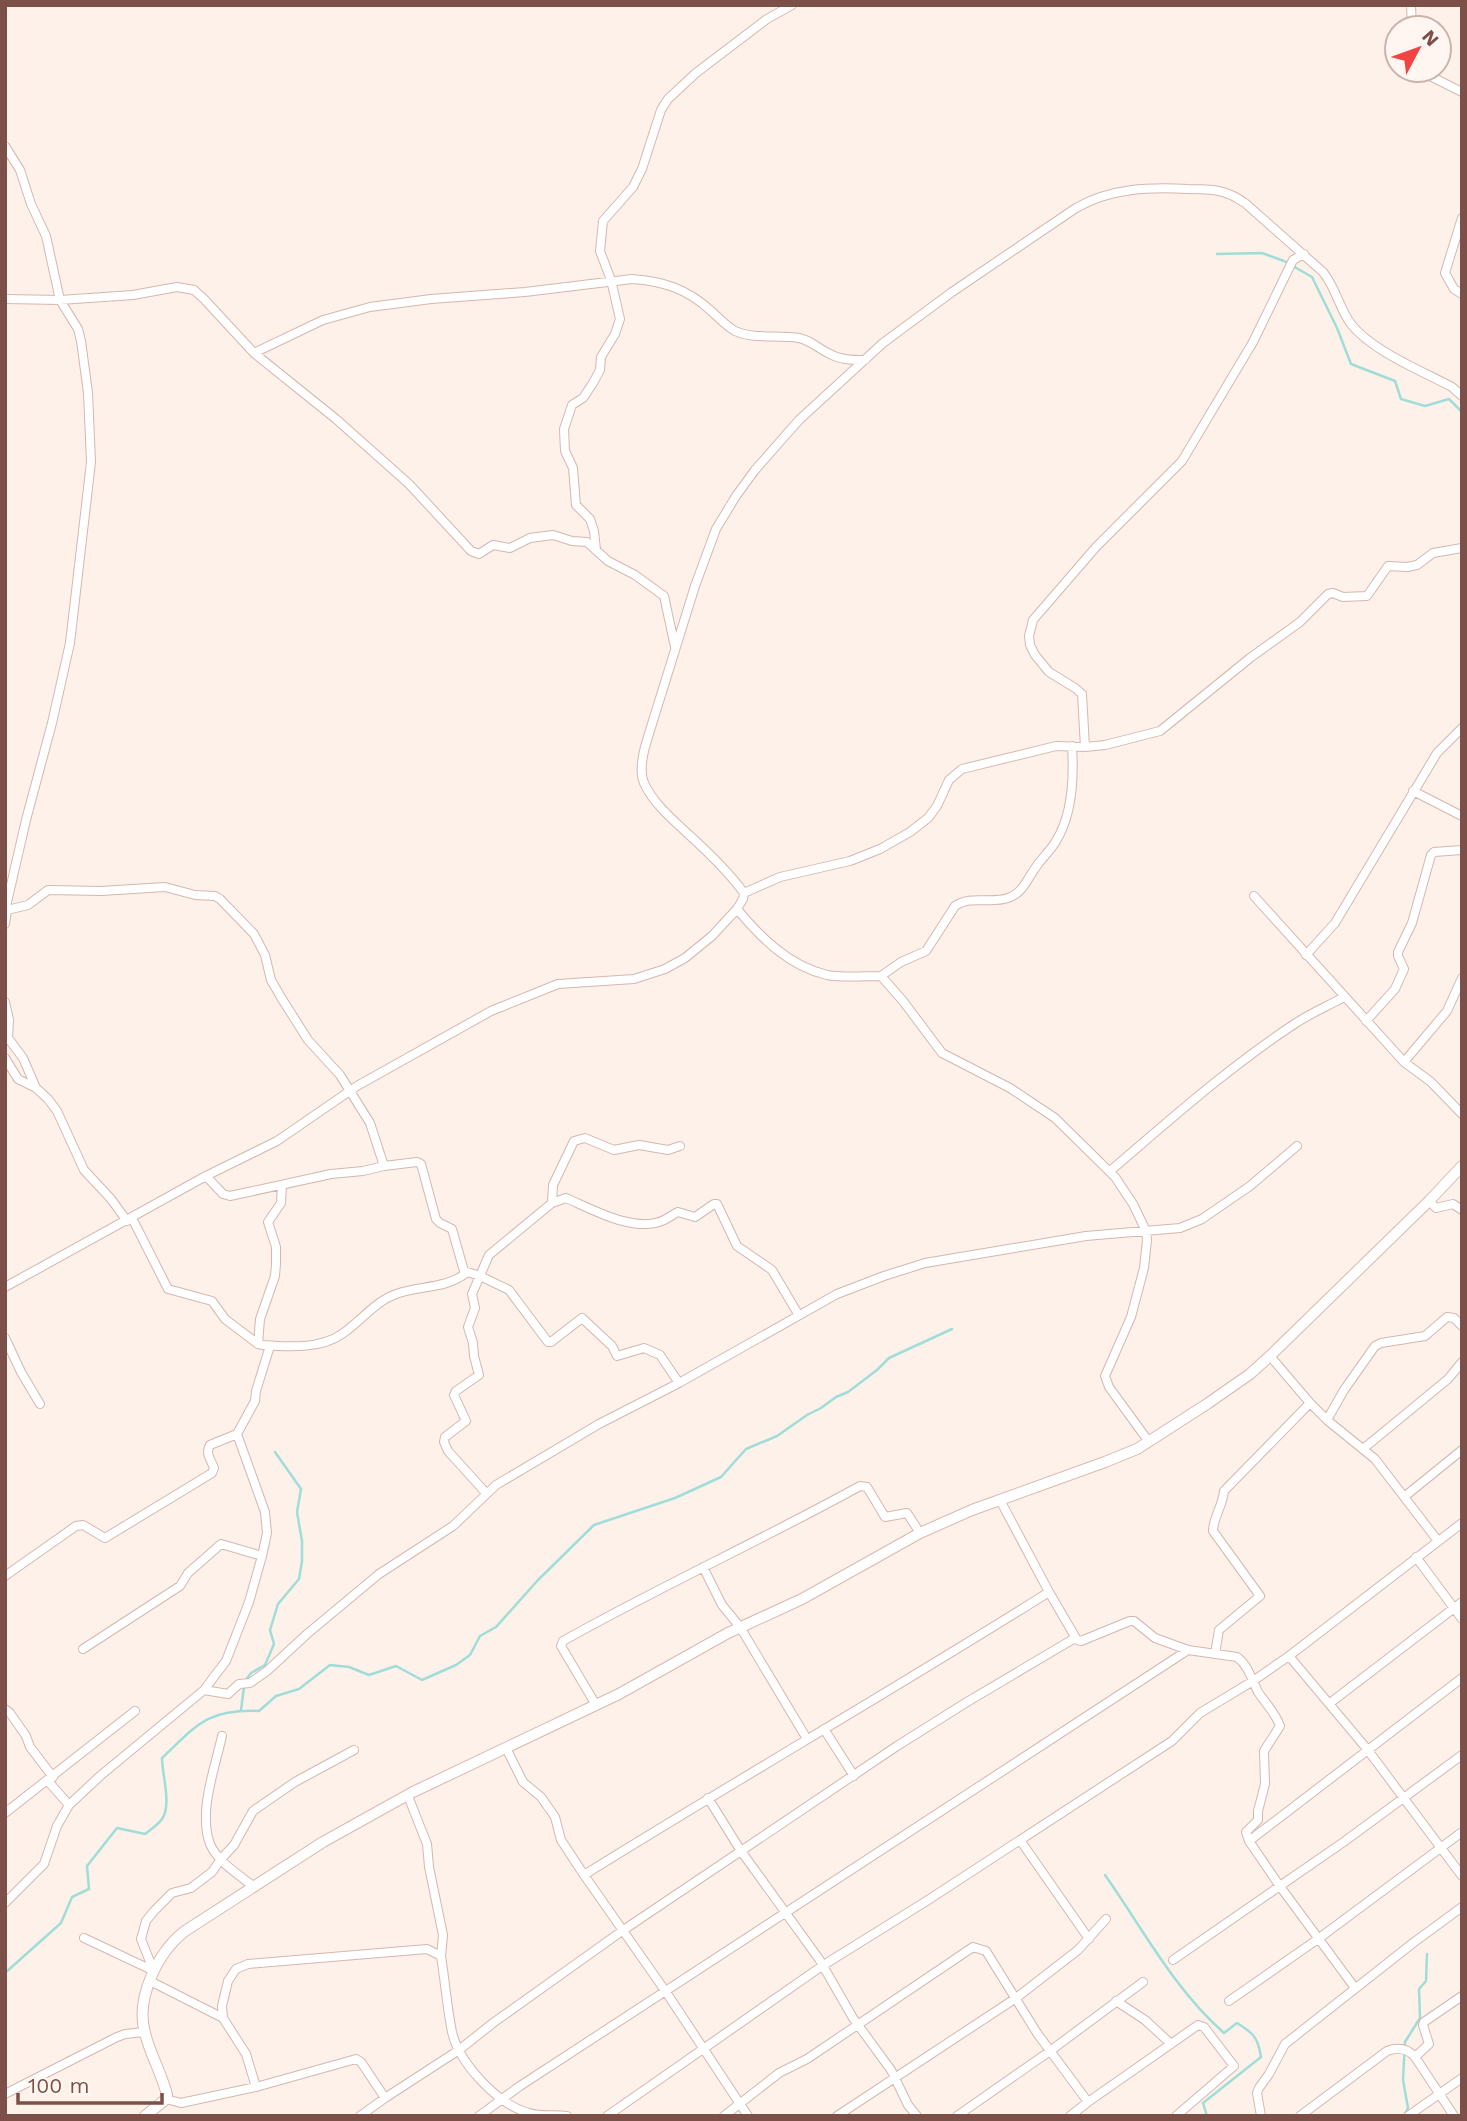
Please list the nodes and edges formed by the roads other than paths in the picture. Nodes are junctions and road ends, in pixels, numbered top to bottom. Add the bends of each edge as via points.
1 (792, 5) edge
2 (1446, 84) edge
3 (1462, 92) edge
4 (5, 146) edge
5 (1462, 218) edge
6 (1304, 254) junction
7 (611, 280) junction
8 (1462, 294) edge
9 (5, 299) edge
10 (60, 300) junction
11 (254, 353) junction
12 (865, 360) junction
13 (1462, 396) edge
14 (1462, 548) edge
15 (596, 550) junction
16 (675, 650) junction
17 (1462, 728) edge
18 (1072, 746) junction
19 (1085, 747) junction
20 (1413, 791) junction
21 (1462, 817) edge
22 (1462, 850) edge
23 (744, 893) junction
24 (1254, 896) dead end
25 (737, 909) junction
26 (6, 911) edge
27 (5, 923) edge
28 (1307, 955) junction
29 (881, 976) junction
30 (1462, 978) edge
31 (1344, 997) junction
32 (5, 1002) edge
33 (1366, 1021) junction
34 (5, 1058) edge
35 (1404, 1062) junction
36 (36, 1088) junction
37 (350, 1090) junction
38 (1462, 1114) edge
39 (680, 1146) dead end
40 (1297, 1146) dead end
41 (384, 1166) junction
42 (1462, 1166) edge
43 (1110, 1171) junction
44 (206, 1176) junction
45 (282, 1185) junction
46 (1429, 1201) junction
47 (552, 1203) junction
48 (1462, 1210) edge
49 (130, 1219) junction
50 (1146, 1231) junction
51 (466, 1273) junction
52 (480, 1276) junction
53 (7, 1283) edge
54 (798, 1314) junction
55 (1462, 1326) edge
56 (5, 1338) edge
57 (258, 1344) junction
58 (270, 1346) junction
59 (1270, 1356) junction
60 (1462, 1362) edge
61 (679, 1382) junction
62 (1310, 1403) junction
63 (40, 1404) dead end
64 (1327, 1420) junction
65 (237, 1434) junction
66 (1149, 1442) junction
67 (1363, 1449) junction
68 (1462, 1450) edge
69 (486, 1493) junction
70 (1404, 1497) junction
71 (1000, 1500) junction
72 (1462, 1522) edge
73 (920, 1533) junction
74 (1438, 1541) junction
75 (262, 1556) junction
76 (1416, 1557) junction
77 (703, 1567) junction
78 (5, 1576) edge
79 (1049, 1592) junction
80 (1462, 1602) edge
81 (1454, 1608) junction
82 (1462, 1619) edge
83 (740, 1627) junction
84 (1074, 1638) junction
85 (83, 1649) dead end
86 (1188, 1650) junction
87 (1215, 1654) junction
88 (1289, 1656) junction
89 (1462, 1678) edge
90 (1254, 1681) junction
91 (205, 1690) junction
92 (1330, 1703) junction
93 (596, 1706) junction
94 (5, 1709) edge
95 (135, 1711) dead end
96 (824, 1729) junction
97 (222, 1736) dead end
98 (807, 1739) junction
99 (506, 1748) junction
100 (1367, 1749) junction
101 (354, 1750) dead end
102 (1462, 1755) edge
103 (853, 1776) junction
104 (51, 1779) junction
105 (408, 1796) junction
106 (708, 1798) junction
107 (1404, 1798) junction
108 (69, 1805) junction
109 (5, 1813) edge
110 (1462, 1832) edge
111 (1020, 1840) junction
112 (1249, 1841) junction
113 (1441, 1848) junction
114 (741, 1851) junction
115 (221, 1859) junction
116 (584, 1875) junction
117 (1462, 1876) edge
118 (1279, 1885) junction
119 (253, 1886) junction
120 (5, 1903) edge
121 (1462, 1907) edge
122 (786, 1913) junction
123 (1106, 1919) dead end
124 (622, 1931) junction
125 (84, 1938) dead end
126 (1089, 1939) junction
127 (1318, 1939) junction
128 (441, 1955) junction
129 (1173, 1960) dead end
130 (822, 1966) junction
131 (152, 1977) junction
132 (1143, 1982) dead end
133 (1355, 1988) junction
134 (666, 1992) junction
135 (1462, 1996) edge
136 (1016, 1998) junction
137 (1116, 2001) junction
138 (1229, 2001) dead end
139 (223, 2018) junction
140 (859, 2026) junction
141 (144, 2032) junction
142 (1171, 2044) junction
143 (704, 2048) junction
144 (459, 2050) junction
145 (1050, 2051) junction
146 (1408, 2052) junction
147 (894, 2076) junction
148 (1462, 2078) edge
149 (256, 2087) junction
150 (5, 2094) edge
151 (1439, 2094) junction
152 (385, 2098) junction
153 (166, 2099) junction
154 (502, 2099) junction
155 (1088, 2102) junction
156 (740, 2103) junction
157 (145, 2116) edge
158 (360, 2116) edge
159 (480, 2116) edge
160 (567, 2116) edge
161 (607, 2116) edge
162 (724, 2116) edge
163 (748, 2116) edge
164 (836, 2116) edge
165 (917, 2116) edge
166 (957, 2116) edge
167 (1070, 2116) edge
168 (1175, 2116) edge
169 (1261, 2116) edge
170 (1300, 2116) edge
171 (1408, 2116) edge
172 (1454, 2116) edge

1 - 7 street via 714,59 668,99 633,187 603,221 600,251
2 - 3 street
4 - 10 street via 20,170 46,236
5 - 8 street via 1445,273
6 - 12 street via 1231,195 1158,188 1122,191 1076,208 911,320
6 - 13 street via 1332,283 1349,322 1362,335
6 - 19 street via 1293,260 1253,342 1182,461 1033,620 1029,636 1035,655 1049,672 1082,694
7 - 11 street via 370,307 323,320
7 - 12 street via 648,280 681,288 738,332 797,337 836,357
7 - 15 street via 620,322 593,383 572,405 564,433 576,505 590,519
9 - 10 street
10 - 11 street via 187,288 204,299
10 - 26 street via 81,341 88,393 90,478 70,643
11 - 15 street via 410,484 476,554 493,545 510,548 530,538 553,535 587,542
12 - 16 street via 768,454 721,519
14 - 19 street via 1433,553 1407,567 1388,566 1367,596 1328,594 1300,622 1160,731
15 - 16 street via 664,596
16 - 23 street via 643,752 644,783 668,815
17 - 20 street via 1437,753
18 - 19 street
18 - 23 street via 962,769 949,780 928,818 910,832 850,861 780,877
18 - 29 street via 1073,792 1061,832 1022,889 1004,900 962,901 926,951
20 - 21 street
20 - 28 street via 1335,923
22 - 33 street via 1431,855 1412,923 1398,952 1404,970 1395,989
23 - 25 street
24 - 28 street
25 - 29 street via 762,938 802,966 834,976
25 - 37 street via 705,943 665,969 634,979 551,986 491,1011
26 - 27 street
26 - 37 street via 28,905 48,890 160,886 215,896 254,934 282,999 308,1040
28 - 31 street
29 - 43 street via 942,1053 1016,1091 1052,1116
30 - 35 street via 1447,1011
31 - 33 street
31 - 43 street via 1297,1022 1259,1050
32 - 36 street via 8,1038
33 - 35 street
34 - 36 street via 18,1079
35 - 38 street
36 - 49 street via 57,1111 84,1170
37 - 41 street via 374,1132
37 - 44 street via 286,1135
39 - 47 street via 614,1150 585,1138 574,1141 553,1185
40 - 50 street via 1202,1219 1180,1228
41 - 45 street
41 - 51 street via 421,1164 436,1219 452,1229
42 - 46 street
43 - 50 street
44 - 45 street via 226,1195
44 - 49 street
45 - 57 street via 281,1203 268,1222 277,1258
46 - 48 street via 1436,1208 1453,1204
46 - 59 street
47 - 52 street via 491,1252
47 - 54 street via 566,1198 624,1222 647,1223 678,1212 695,1217 717,1204 737,1246 772,1270
49 - 53 street
49 - 57 street via 168,1290 212,1301 225,1320
50 - 54 street via 1087,1236 925,1263 837,1294
50 - 66 street via 1131,1317 1105,1376
51 - 52 street
51 - 58 street via 450,1283 397,1294 331,1340
52 - 61 street via 512,1292 548,1342 582,1318 617,1356 644,1348 652,1351 662,1356
52 - 69 street via 472,1294 475,1308 468,1326 479,1375 456,1391 466,1420 444,1442
54 - 61 street
55 - 64 street via 1447,1317 1426,1336 1375,1346
56 - 63 street
57 - 58 street
58 - 65 street via 255,1401
59 - 62 street
59 - 66 street
60 - 67 street via 1448,1379
61 - 69 street
62 - 64 street
62 - 87 street via 1224,1491 1212,1529 1260,1596 1219,1630
64 - 67 street
65 - 75 street via 265,1512
65 - 78 street via 210,1445 207,1452 214,1470 184,1491 105,1538 83,1525 76,1526
66 - 71 street
67 - 70 street
68 - 70 street
69 - 91 street via 453,1525 386,1568 267,1671 225,1694
70 - 74 street
71 - 73 street
71 - 79 street
72 - 74 street
73 - 77 street via 907,1513 885,1517 867,1487 860,1486
73 - 83 street via 815,1592
74 - 76 street
75 - 85 street via 221,1544 180,1586
75 - 91 street via 226,1661
76 - 81 street
76 - 88 street
77 - 83 street via 722,1605
77 - 93 street via 561,1643
79 - 84 street
79 - 96 street
80 - 81 street
81 - 82 street
81 - 92 street
83 - 93 street
83 - 98 street
84 - 86 street via 1081,1641 1134,1621 1156,1639
84 - 103 street
86 - 87 street
86 - 122 street
87 - 90 street via 1240,1659
88 - 90 street
88 - 92 street
89 - 100 street
90 - 111 street via 1200,1713 1172,1741
90 - 112 street via 1280,1726 1264,1752 1265,1784 1258,1820 1246,1832
91 - 108 street
92 - 100 street
93 - 99 street
94 - 104 street
95 - 104 street
96 - 98 street
96 - 103 street
97 - 115 street via 207,1798 207,1830
98 - 106 street
99 - 105 street
99 - 116 street via 523,1782 555,1817 561,1840
100 - 107 street
100 - 112 street
101 - 115 street via 253,1811
102 - 107 street
103 - 114 street
104 - 108 street
104 - 109 street
105 - 119 street
105 - 128 street via 427,1844 443,1935
106 - 114 street
106 - 116 street
107 - 113 street
107 - 118 street
108 - 120 street via 44,1864
110 - 113 street
111 - 126 street
111 - 130 street
112 - 118 street
113 - 117 street
113 - 127 street
114 - 122 street
114 - 124 street
115 - 119 street
115 - 131 street via 200,1883 172,1893 146,1921 141,1939
116 - 124 street
118 - 127 street
118 - 129 street
119 - 131 street via 172,1941
121 - 133 street
122 - 130 street
122 - 134 street
123 - 126 street
124 - 134 street
124 - 144 street
125 - 131 street
126 - 136 street
127 - 133 street
127 - 138 street
128 - 139 street via 419,1949 248,1964 236,1969 228,1981
128 - 144 street
130 - 140 street
130 - 143 street
131 - 139 street
131 - 141 street via 142,2017
132 - 137 street
133 - 169 street via 1285,2043 1257,2093
134 - 143 street
134 - 154 street
135 - 146 street via 1424,2022 1429,2044
136 - 140 street via 986,1951 973,1947
136 - 145 street
136 - 147 street
137 - 142 street
137 - 145 street
139 - 149 street via 246,2054
140 - 147 street
140 - 156 street via 779,2073
141 - 150 street via 117,2037
141 - 153 street
142 - 155 street
142 - 168 street via 1198,2025 1205,2027 1234,2065
143 - 156 street
143 - 161 street
144 - 152 street
144 - 154 street via 477,2076
145 - 155 street
145 - 166 street
146 - 151 street
146 - 170 street via 1387,2051
147 - 164 street
147 - 165 street
148 - 151 street
149 - 152 street via 356,2059
149 - 153 street via 181,2103
151 - 171 street
151 - 172 street
152 - 158 street
153 - 157 street
154 - 159 street
154 - 160 street via 531,2114
155 - 167 street
156 - 162 street
156 - 163 street

